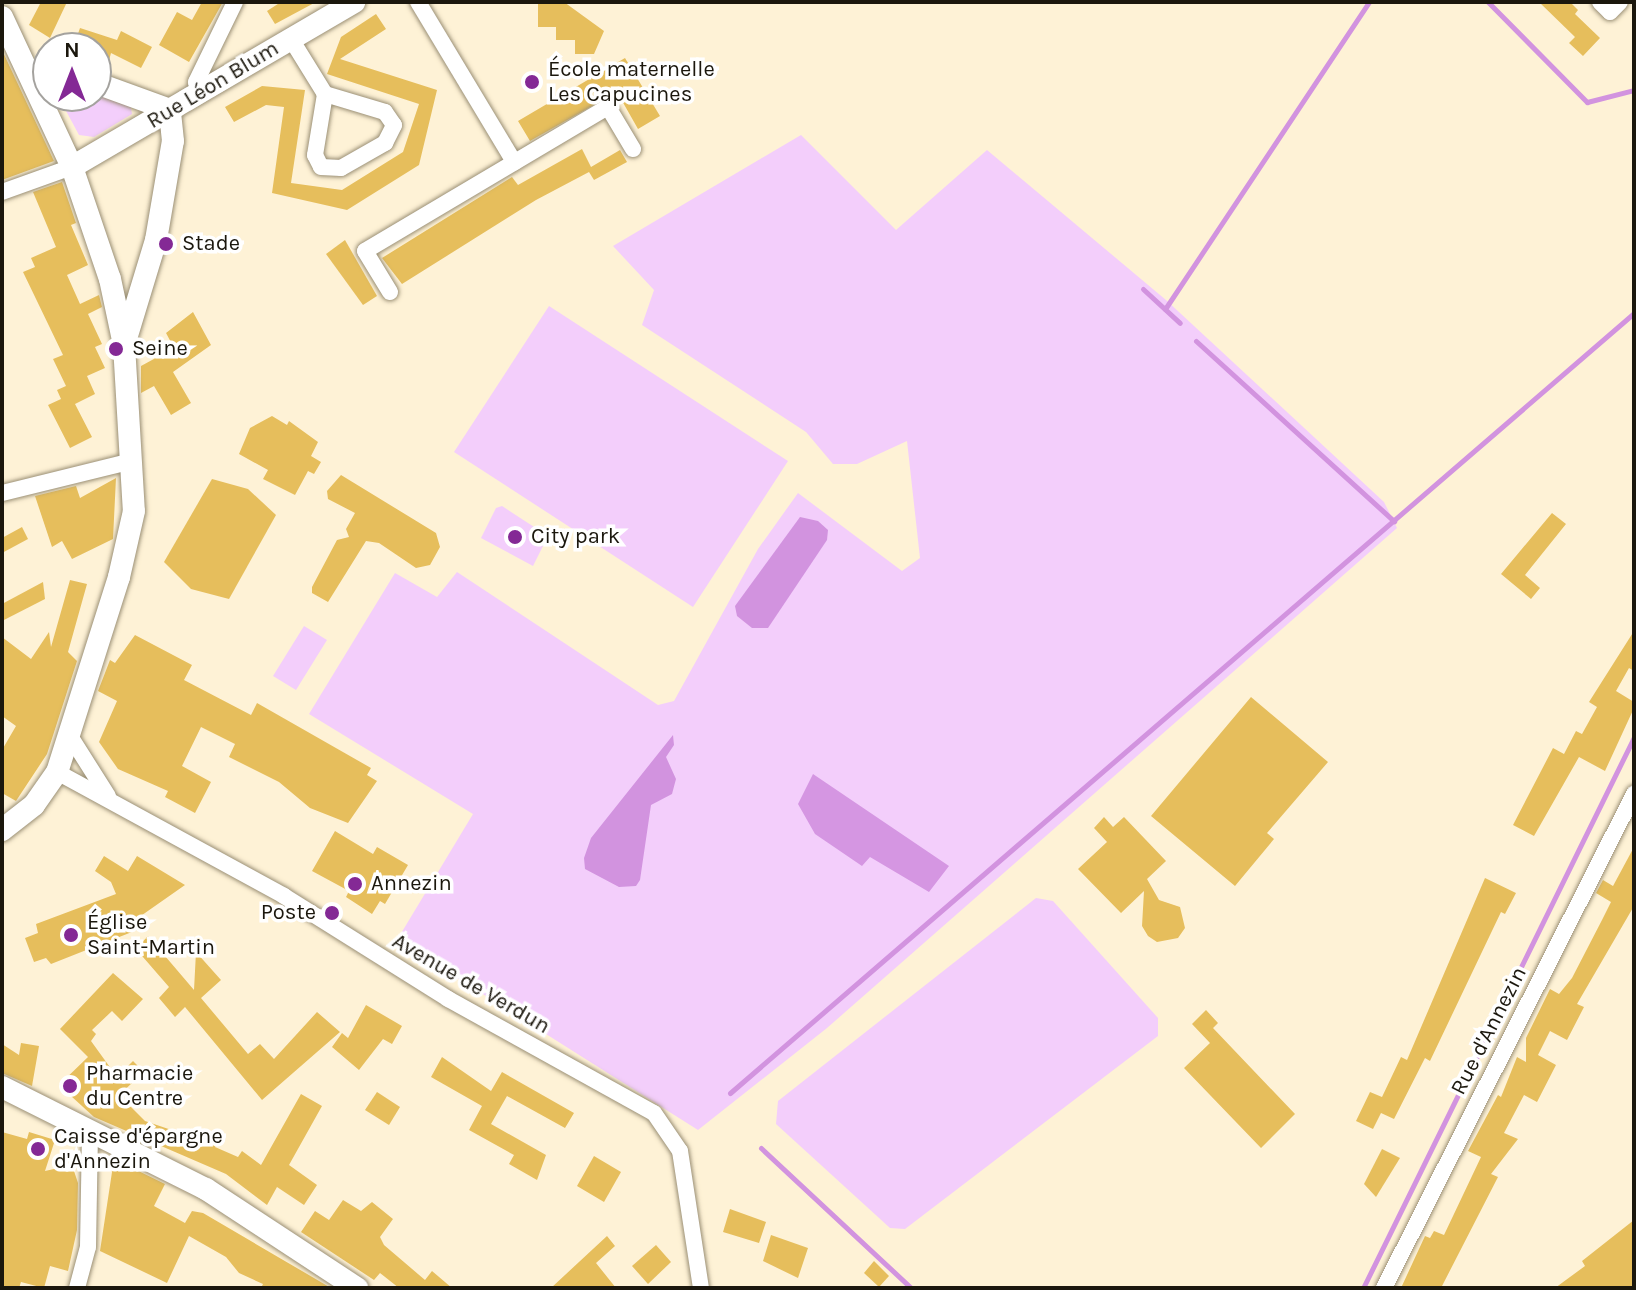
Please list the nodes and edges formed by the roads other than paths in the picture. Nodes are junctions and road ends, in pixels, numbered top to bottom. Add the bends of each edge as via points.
1 (235, 2) edge
2 (354, 2) edge
3 (418, 2) edge
4 (1600, 2) edge
5 (1620, 2) edge
6 (2, 17) edge
7 (291, 39) junction
8 (25, 61) junction
9 (32, 64) edge
10 (32, 71) edge
11 (112, 89) edge
12 (198, 93) junction
13 (325, 94) junction
14 (170, 110) junction
15 (52, 112) edge
16 (633, 149) dead end
17 (514, 162) junction
18 (72, 167) junction
19 (2, 192) edge
20 (390, 292) dead end
21 (124, 345) junction
22 (132, 461) junction
23 (2, 493) edge
24 (70, 736) junction
25 (59, 765) junction
26 (89, 770) junction
27 (1634, 794) edge
28 (108, 796) junction
29 (2, 830) edge
30 (2, 1087) edge
31 (90, 1133) junction
32 (77, 1288) edge
33 (357, 1288) edge
34 (701, 1288) edge
35 (1384, 1288) edge

1 - 12 street via 196,82
2 - 7 street, Rue Léon Blum
3 - 17 street
4 - 5 street via 1610,12
6 - 8 street
7 - 12 street, Rue Léon Blum
7 - 13 street
8 - 9 street
8 - 10 street
11 - 14 street
12 - 14 street, Rue Léon Blum
13 - 13 street via 315,155 321,167 341,168 385,143 394,125 385,112
14 - 18 street, Rue Léon Blum
14 - 21 street via 173,141 156,240
15 - 18 street
16 - 17 street via 608,107
17 - 20 street via 365,251
18 - 19 street
18 - 21 street via 110,279
21 - 22 street
22 - 23 street
22 - 24 street via 132,532
24 - 25 street
24 - 26 street, Avenue de Verdun
25 - 26 street, Avenue de Verdun
25 - 28 street, Avenue de Verdun via 89,792
25 - 29 street via 34,805
26 - 28 street, Avenue de Verdun
27 - 35 street, Rue d'Annezin
28 - 34 street, Avenue de Verdun via 284,896 448,999 654,1113 680,1151
30 - 31 street
31 - 32 street via 88,1247
31 - 33 street via 206,1189

